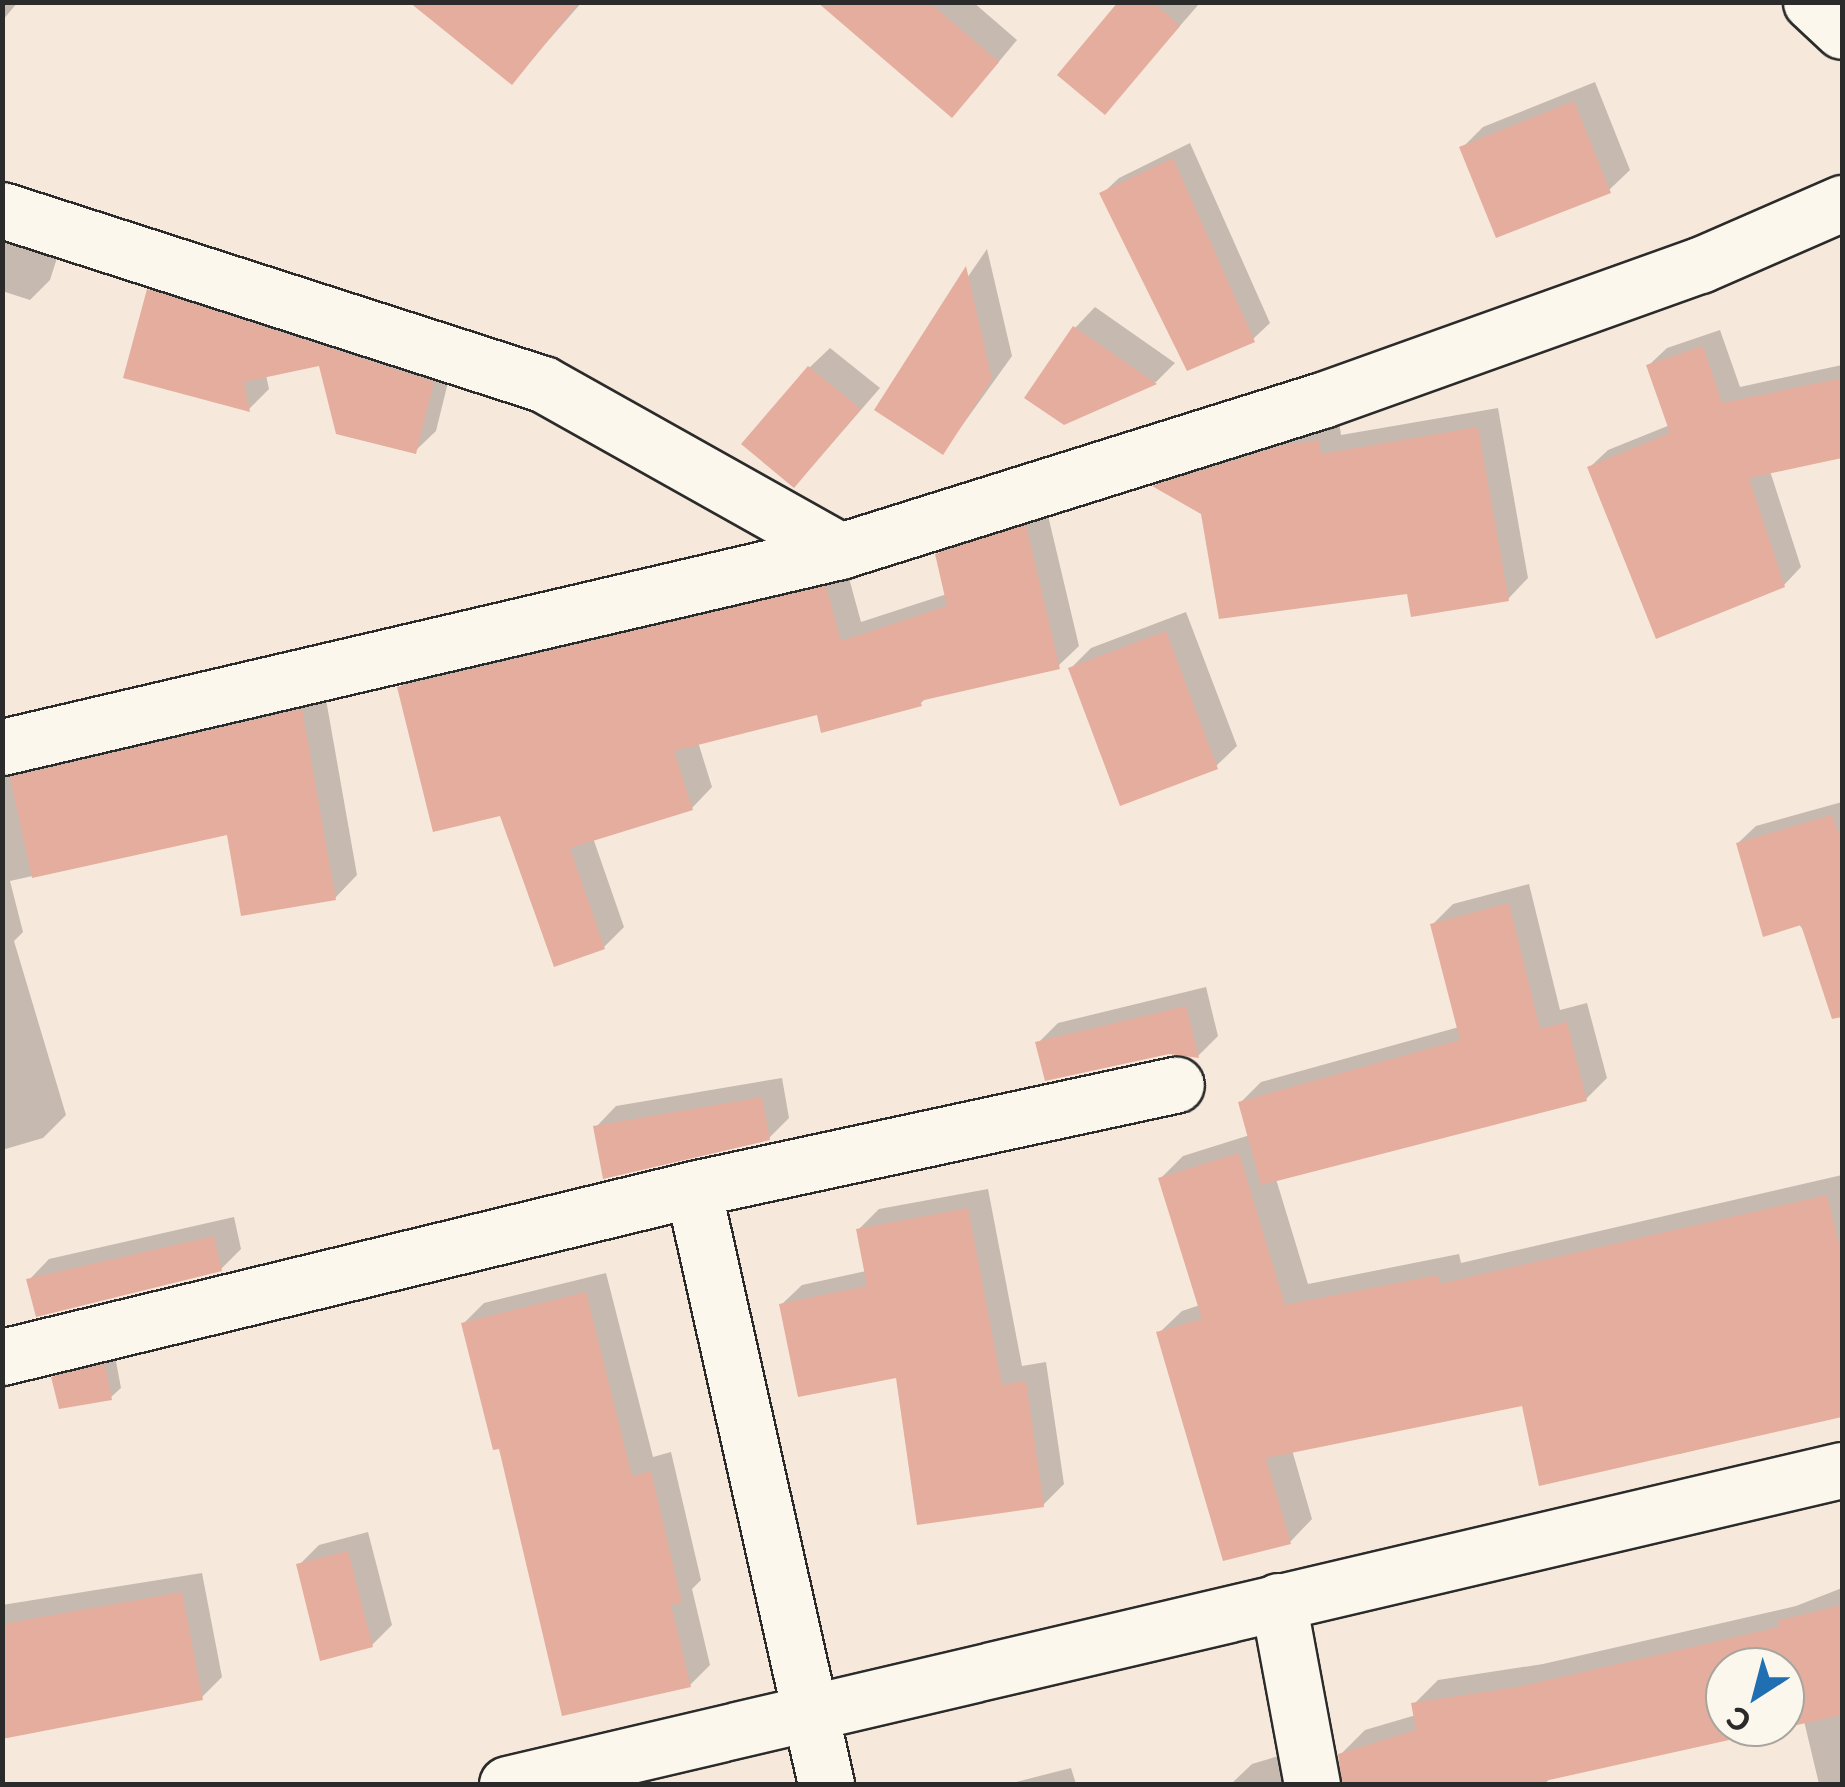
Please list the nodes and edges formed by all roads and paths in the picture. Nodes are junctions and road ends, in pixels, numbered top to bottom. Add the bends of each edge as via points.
1 (1812, 2) edge
2 (1842, 31) edge
3 (1842, 203) edge
4 (2, 210) edge
5 (840, 551) junction
6 (2, 748) edge
7 (1176, 1085) dead end
8 (693, 1189) junction
9 (2, 1357) edge
10 (1842, 1470) edge
11 (1278, 1601) junction
12 (808, 1711) junction
13 (507, 1784) edge
14 (826, 1784) edge
15 (1312, 1784) edge

1 - 2 street
3 - 5 street via 1700,265 1322,400
4 - 5 street via 542,384
5 - 6 street
7 - 8 street
8 - 9 street
8 - 12 street
10 - 11 street
11 - 12 street
11 - 15 street
12 - 13 street
12 - 14 street

